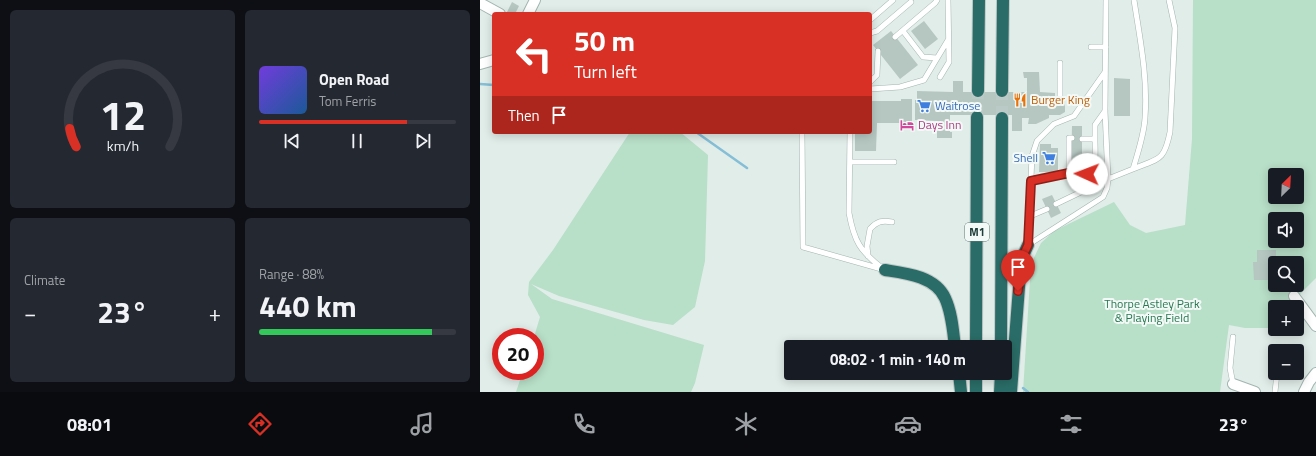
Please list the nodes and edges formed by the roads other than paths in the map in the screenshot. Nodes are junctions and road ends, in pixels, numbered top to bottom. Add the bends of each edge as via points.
1 (536, 0) edge
2 (893, 0) edge
3 (937, 0) edge
4 (948, 0) edge
5 (979, 0) edge
6 (1003, 0) edge
7 (1106, 0) edge
8 (1134, 0) edge
9 (1169, 0) edge
10 (911, 2) dead end
11 (480, 3) edge
12 (496, 12) edge
13 (529, 12) edge
14 (872, 18) edge
15 (903, 31) junction
16 (872, 32) edge
17 (895, 37) dead end
18 (948, 40) junction
19 (1091, 47) dead end
20 (1106, 47) junction
21 (878, 51) dead end
22 (937, 58) junction
23 (492, 61) edge
24 (1060, 63) dead end
25 (480, 64) edge
26 (1106, 72) junction
27 (940, 77) dead end
28 (872, 80) edge
29 (872, 90) edge
30 (1002, 90) tunnel mouth
31 (978, 91) tunnel mouth
32 (1060, 97) dead end
33 (1105, 111) junction
34 (977, 117) tunnel mouth
35 (1002, 118) tunnel mouth
36 (802, 134) edge
37 (850, 134) edge
38 (1072, 138) dead end
39 (1095, 138) junction
40 (1082, 139) dead end
41 (850, 162) junction
42 (894, 162) dead end
43 (1133, 169) junction
44 (1069, 173) junction
45 (1108, 178) junction
46 (1031, 181) junction
47 (1056, 204) dead end
48 (1046, 209) dead end
49 (1028, 216) junction
50 (892, 222) dead end
51 (1028, 245) junction
52 (868, 257) junction
53 (885, 270) junction
54 (1294, 296) dead end
55 (1296, 300) edge
56 (1304, 316) edge
57 (1316, 326) edge
58 (1233, 337) dead end
59 (954, 340) edge
60 (976, 340) edge
61 (1001, 340) edge
62 (1316, 374) edge
63 (960, 380) edge
64 (976, 380) edge
65 (1000, 380) edge
66 (1276, 380) edge
67 (1240, 383) joint
68 (961, 392) edge
69 (976, 392) edge
70 (1000, 392) edge
71 (1011, 392) edge
72 (1254, 392) edge
73 (1275, 392) edge
74 (1304, 392) edge

1 - 13 street
2 - 14 lane
3 - 15 lane
4 - 18 lane
5 - 31 highway
6 - 30 highway
7 - 20 lane
8 - 43 lane via 1146,75 1145,119
9 - 43 lane via 1175,28 1167,147 1161,158
10 - 16 lane
11 - 12 street
15 - 17 lane
15 - 22 lane via 923,57
18 - 22 lane
18 - 27 lane via 949,62
19 - 20 lane
20 - 26 lane
21 - 28 lane via 877,75
22 - 29 lane via 924,80 900,87
23 - 25 street
24 - 32 lane
26 - 33 lane
26 - 46 lane via 1074,116 1054,124 1037,141 1032,156
33 - 39 lane via 1095,125
33 - 45 lane
34 - 60 highway, M1
35 - 61 highway, M1
36 - 53 lane via 802,247
37 - 41 lane
38 - 44 lane via 1069,138
39 - 40 lane
39 - 44 lane via 1093,170 1087,174
41 - 42 lane
41 - 52 lane via 851,225 860,248
43 - 45 lane
44 - 46 lane
45 - 47 lane
45 - 51 lane via 1103,197
46 - 49 lane
48 - 49 lane
49 - 51 lane
50 - 52 lane via 879,221 870,229
51 - 71 highway via 1022,258 1020,274
52 - 53 lane
53 - 59 highway via 924,279 945,296
54 - 55 street
56 - 57 street
58 - 67 lane via 1230,368
62 - 74 street
63 - 68 highway
64 - 69 highway
65 - 70 highway
66 - 73 lane
67 - 72 street

